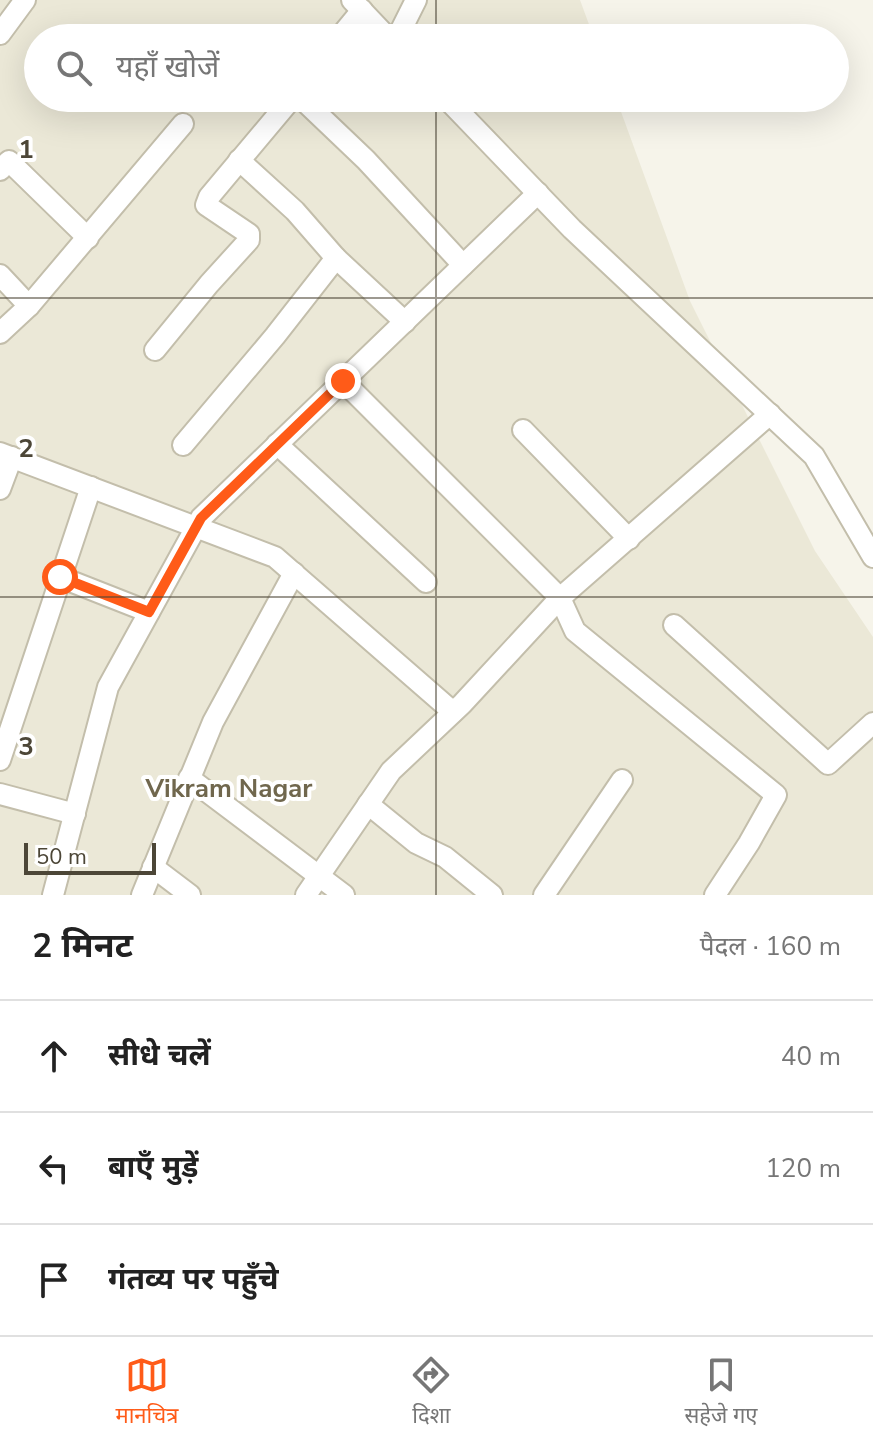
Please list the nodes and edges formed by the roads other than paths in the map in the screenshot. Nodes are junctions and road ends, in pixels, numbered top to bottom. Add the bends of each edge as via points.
1 (25, 0) edge
2 (416, 0) edge
3 (357, 5) edge
4 (347, 24) edge
5 (375, 24) edge
6 (404, 24) edge
7 (0, 34) edge
8 (280, 112) edge
9 (316, 112) edge
10 (460, 112) edge
11 (183, 124) dead end
12 (239, 160) junction
13 (0, 170) edge
14 (538, 193) junction
15 (88, 238) junction
16 (336, 258) junction
17 (463, 265) junction
18 (0, 275) edge
19 (29, 306) junction
20 (405, 322) junction
21 (0, 333) edge
22 (155, 350) dead end
23 (343, 381) junction
24 (770, 414) junction
25 (523, 430) dead end
26 (277, 444) junction
27 (183, 445) dead end
28 (6, 455) edge
29 (91, 487) junction
30 (0, 489) edge
31 (196, 527) junction
32 (629, 539) junction
33 (873, 557) edge
34 (294, 573) junction
35 (60, 577) junction
36 (426, 582) dead end
37 (560, 598) junction
38 (149, 612) junction
39 (674, 625) dead end
40 (453, 712) junction
41 (873, 723) edge
42 (0, 760) edge
43 (189, 778) junction
44 (622, 780) dead end
45 (0, 794) edge
46 (368, 804) junction
47 (75, 814) junction
48 (153, 867) junction
49 (318, 877) junction
50 (53, 895) edge
51 (142, 895) edge
52 (190, 895) edge
53 (306, 895) edge
54 (344, 895) edge
55 (492, 895) edge
56 (544, 895) edge
57 (715, 895) edge

1 - 7 street
2 - 6 street
3 - 4 street
3 - 5 street
8 - 12 street
9 - 17 street
10 - 14 street
11 - 15 street
12 - 16 street
12 - 22 street via 206,205 249,234 249,240
13 - 15 street via 9,161
14 - 17 street
14 - 24 street
15 - 19 street
16 - 20 street
16 - 27 street
17 - 20 street
18 - 19 street
19 - 21 street
20 - 23 street
23 - 26 street
23 - 37 street
24 - 32 street
24 - 33 street via 814,456
25 - 32 street
26 - 31 street
26 - 36 street
28 - 29 street
28 - 30 street
29 - 31 street
29 - 35 street
31 - 34 street via 275,557
31 - 38 street
32 - 37 street
34 - 40 street
34 - 43 street via 213,722
35 - 38 street
35 - 42 street
37 - 40 street
37 - 57 street via 575,631 776,795
38 - 47 street via 108,687
39 - 41 street via 828,764
40 - 46 street via 391,771
43 - 48 street
43 - 49 street
44 - 56 street
45 - 47 street
46 - 49 street
46 - 55 street
47 - 50 street
48 - 51 street
48 - 52 street
49 - 53 street
49 - 54 street

